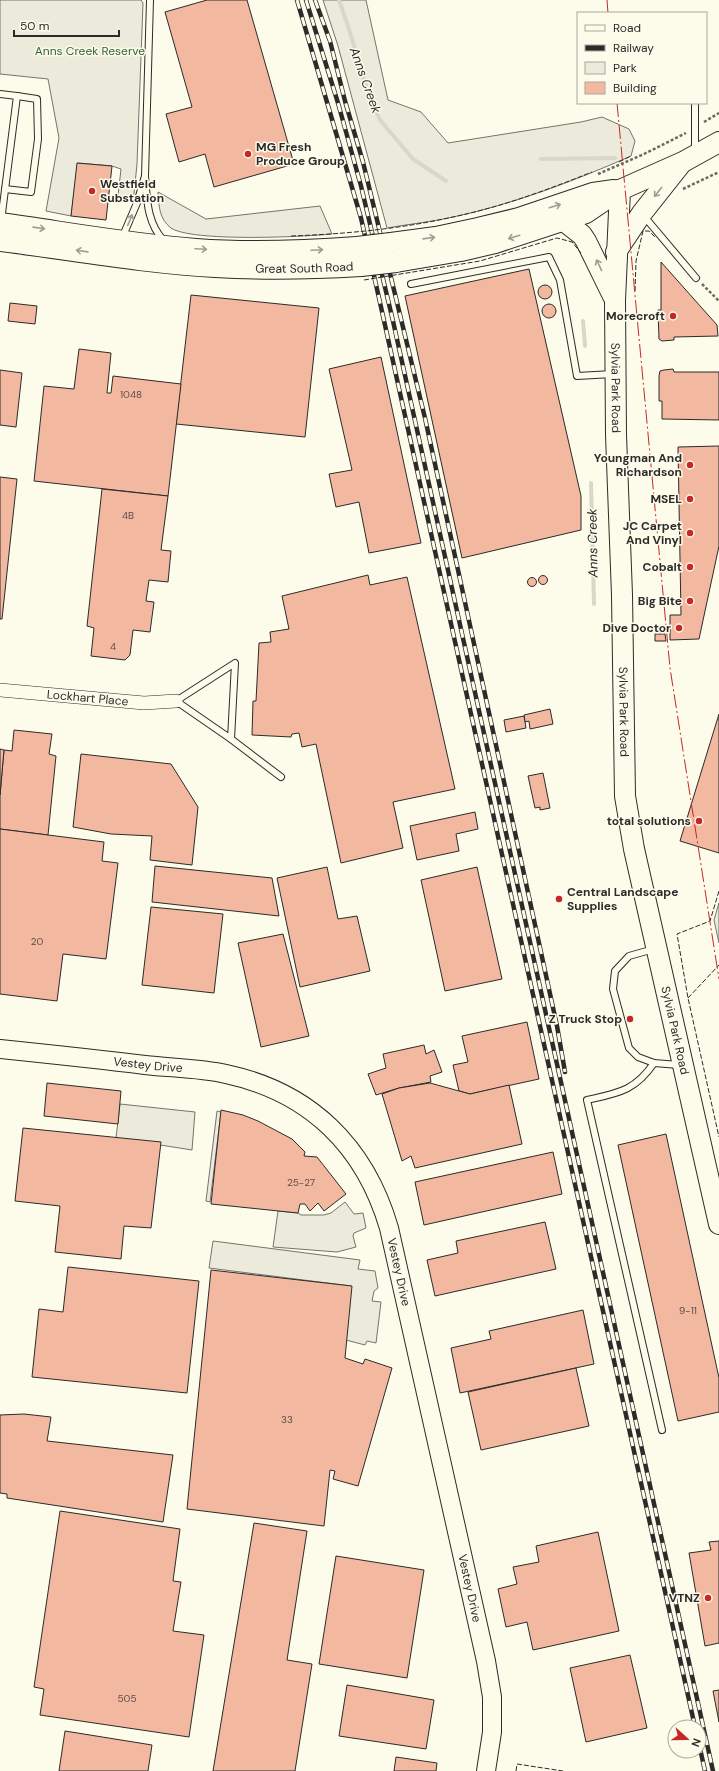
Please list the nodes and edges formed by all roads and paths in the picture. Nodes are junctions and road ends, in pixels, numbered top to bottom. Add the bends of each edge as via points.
1 (151, 1) edge
2 (0, 94) edge
3 (16, 96) junction
4 (696, 104) edge
5 (719, 113) edge
6 (695, 128) junction
7 (719, 142) edge
8 (689, 158) junction
9 (145, 176) junction
10 (594, 176) dead end
11 (4, 185) edge
12 (620, 190) junction
13 (642, 213) junction
14 (564, 221) junction
15 (0, 228) edge
16 (168, 246) junction
17 (122, 249) junction
18 (393, 253) junction
19 (616, 253) junction
20 (696, 278) joint
21 (411, 284) dead end
22 (615, 300) junction
23 (719, 301) edge
24 (616, 373) junction
25 (0, 690) edge
26 (176, 701) junction
27 (230, 739) junction
28 (281, 777) dead end
29 (656, 948) junction
30 (0, 1049) edge
31 (654, 1063) junction
32 (683, 1066) junction
33 (719, 1224) edge
34 (662, 1430) dead end
35 (486, 1771) edge

1 - 9 lane
2 - 3 lane
3 - 11 lane
3 - 11 lane via 37,99 38,139 31,192
4 - 6 lane
5 - 6 path
6 - 8 lane
6 - 10 path
7 - 8 main road, Great South Road
8 - 12 main road, Great South Road
8 -> 13 main road
9 - 16 lane via 152,225
17 -> 9 lane via 125,231
11 - 15 lane
12 - 14 main road, Great South Road via 586,213
18 -> 12 main road, Great South Road via 436,237 519,218 593,193
12 - 19 main road, Sylvia Park Road
13 - 19 main road
13 - 20 lane
14 -> 18 main road, Great South Road via 461,251
22 -> 14 main road via 586,241
15 - 17 main road, Great South Road
16 - 17 main road, Great South Road
16 -> 18 main road, Great South Road, bridge via 244,250 357,247
17 - 18 main road, Great South Road, bridge via 216,267 298,270 361,266
19 - 22 main road, Sylvia Park Road
20 - 23 path
21 - 24 lane via 549,257 560,280 577,376
22 - 24 main road, Sylvia Park Road
24 - 29 main road, Sylvia Park Road via 625,796
25 - 26 street, Lockhart Place via 144,703
26 - 27 lane
26 - 27 lane via 235,662
27 - 28 lane
29 - 31 lane via 629,956 615,971 613,989 629,1048 638,1057
29 - 32 main road, Sylvia Park Road
30 - 35 street, Vestey Drive via 232,1075 272,1088 301,1104 336,1132 367,1173 382,1204 389,1228 486,1661 492,1697 492,1732
31 - 32 lane
31 - 34 lane via 642,1079 621,1092 587,1100
32 - 33 main road, Sylvia Park Road

